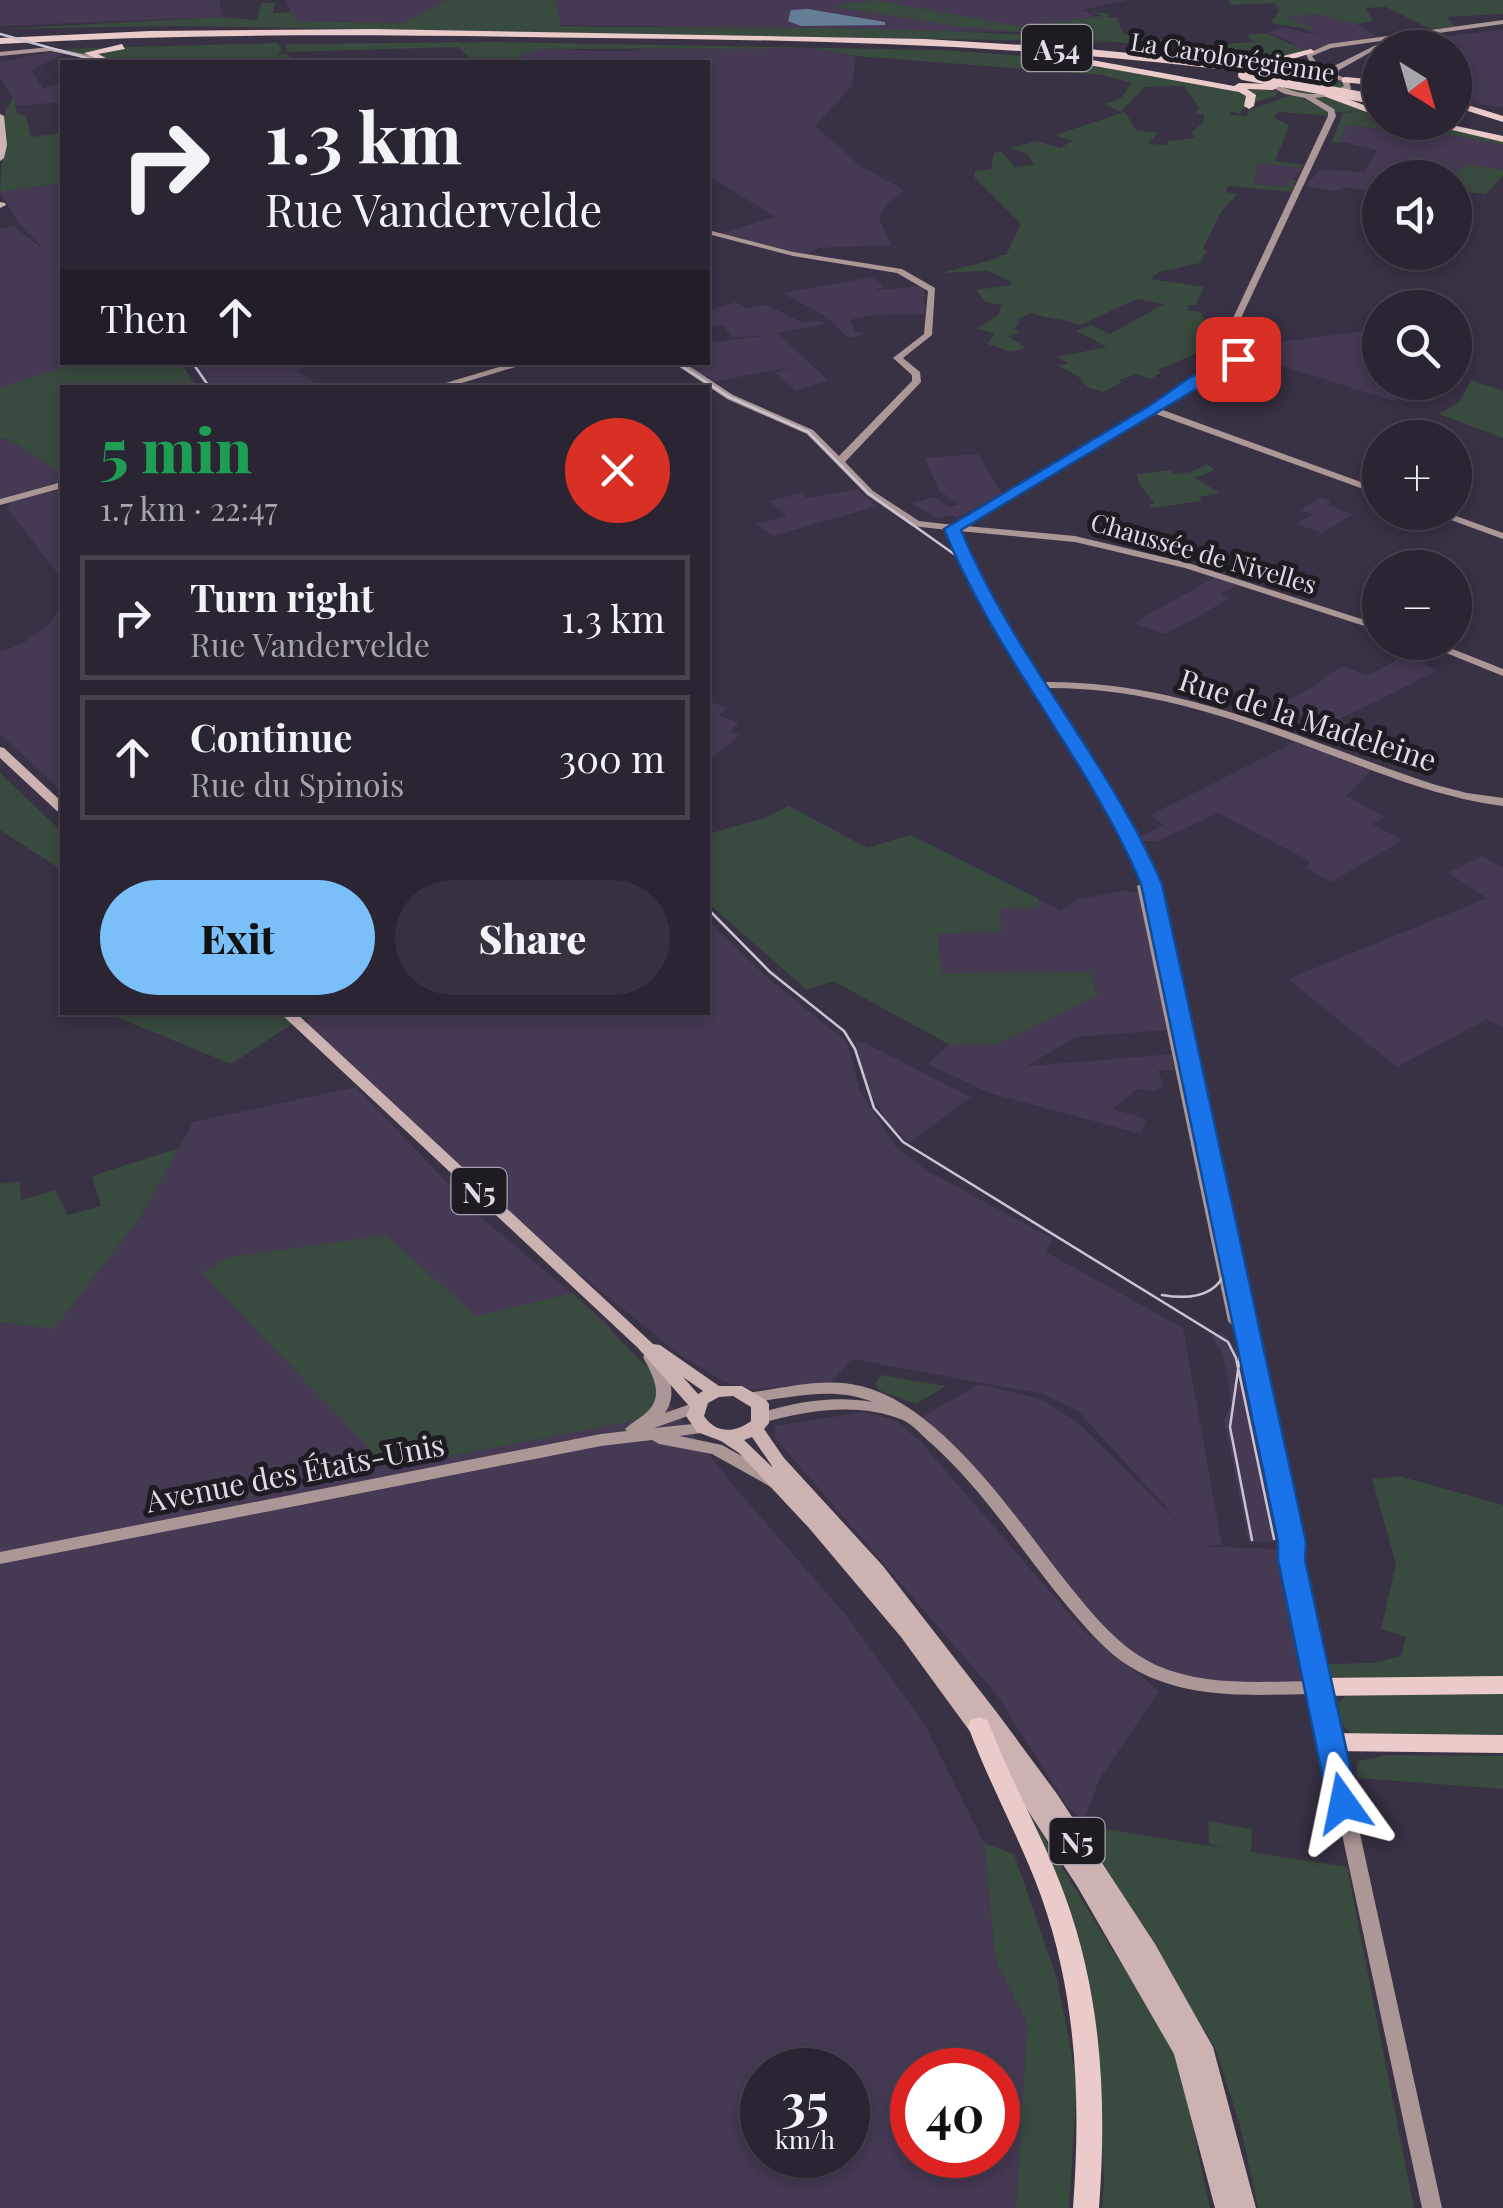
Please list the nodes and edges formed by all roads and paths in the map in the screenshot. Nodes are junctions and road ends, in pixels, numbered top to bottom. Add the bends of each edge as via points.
1 (1503, 25) edge
2 (0, 29) edge
3 (499, 33) junction
4 (474, 38) junction
5 (862, 38) junction
6 (0, 42) edge
7 (122, 47) junction
8 (971, 48) junction
9 (47, 49) junction
10 (1310, 52) junction
11 (0, 54) edge
12 (1253, 56) junction
13 (86, 60) edge
14 (101, 60) edge
15 (106, 60) edge
16 (1294, 71) junction
17 (1307, 71) junction
18 (1246, 72) junction
19 (1340, 78) junction
20 (1208, 83) junction
21 (1274, 87) junction
22 (1362, 88) edge
23 (1362, 91) edge
24 (1322, 97) junction
25 (1249, 106) dead end
26 (1362, 109) edge
27 (1, 110) edge
28 (1472, 110) edge
29 (1362, 111) edge
30 (1332, 114) junction
31 (1472, 118) edge
32 (1503, 122) edge
33 (1472, 123) edge
34 (1472, 131) edge
35 (1503, 136) edge
36 (0, 158) edge
37 (710, 233) edge
38 (517, 365) edge
39 (681, 365) edge
40 (444, 385) edge
41 (1154, 410) junction
42 (838, 462) junction
43 (1362, 485) edge
44 (60, 486) edge
45 (0, 502) edge
46 (1472, 525) edge
47 (952, 529) junction
48 (1503, 536) edge
49 (1362, 622) edge
50 (1470, 660) edge
51 (1503, 673) edge
52 (1037, 685) junction
53 (0, 751) edge
54 (1503, 802) edge
55 (60, 806) edge
56 (289, 1015) edge
57 (644, 1344) junction
58 (716, 1392) junction
59 (754, 1397) junction
60 (697, 1406) junction
61 (914, 1420) junction
62 (759, 1423) junction
63 (703, 1428) junction
64 (638, 1433) junction
65 (727, 1436) junction
66 (778, 1483) junction
67 (0, 1558) edge
68 (1503, 1685) edge
69 (1318, 1686) junction
70 (979, 1726) junction
71 (1330, 1742) junction
72 (1503, 1744) edge
73 (1086, 2208) edge
74 (1226, 2208) edge
75 (1245, 2208) edge
76 (1432, 2208) edge

1 - 10 main road via 1364,39
1 - 19 main road via 1390,41 1334,69
2 - 3 highway
3 - 5 highway, La Carolorégienne / A54
3 - 6 highway, La Carolorégienne / A54
4 - 6 highway, La Carolorégienne / A54
4 - 7 highway
4 - 8 highway, La Carolorégienne / A54
5 - 12 highway via 1108,44
5 - 18 highway, La Carolorégienne / A54 via 1081,50
7 - 9 highway
7 - 15 highway via 88,53
8 - 18 highway, La Carolorégienne / A54
8 - 20 highway
9 - 11 main road
9 - 13 main road
9 - 14 main road
10 - 12 highway via 1283,59
10 - 17 main road via 1315,66
12 - 16 highway
16 - 17 main road
16 - 21 main road via 1272,77
17 - 19 main road
18 - 23 highway, La Carolorégienne / A54, bridge
19 - 22 highway
19 - 24 main road via 1348,87
20 - 21 highway
20 - 25 highway via 1248,93
21 - 24 main road
24 - 26 highway
24 - 30 main road
27 - 36 main road
28 - 32 highway
29 - 30 highway
30 - 41 main road via 1229,337 1244,353
31 - 32 highway
33 - 35 highway
34 - 35 highway
37 - 42 main road via 910,275 932,290 928,335 896,358 917,374 913,387
38 - 40 main road
39 - 42 main road via 730,397 808,431
41 - 43 main road
41 - 47 main road
42 - 47 main road, Chaussée de Nivelles via 873,496 918,524
44 - 45 main road
46 - 48 main road
47 - 49 main road, Chaussée de Nivelles via 1075,539 1188,566
47 - 52 main road
50 - 51 main road
52 - 54 main road, Rue de la Madeleine via 1144,692 1206,705 1412,780
52 - 69 main road via 1097,781 1144,890 1236,1321 1248,1331
53 - 55 main road
56 - 57 main road, N5
57 - 58 main road, N5
57 - 60 main road, N5
57 - 64 main road via 664,1380 665,1400
58 - 59 main road
58 - 60 main road
59 - 61 main road via 840,1388 878,1396
59 - 62 main road, N5 via 762,1408
60 - 63 main road, N5
60 - 64 main road, Avenue des États-Unis
61 - 62 main road via 848,1404 785,1410
61 - 69 main road via 1127,1656 1204,1687
62 - 65 main road
62 - 75 main road, N5 via 786,1472 877,1571 991,1720 1148,1950 1202,2047
63 - 64 main road, Avenue des États-Unis
63 - 65 main road, N5
64 - 66 main road via 704,1444
64 - 67 main road, Avenue des États-Unis
65 - 66 main road, N5
66 - 70 main road, N5 via 862,1574
68 - 69 highway
69 - 71 main road
70 - 73 highway via 1074,1962 1090,2050
70 - 74 main road, N5 via 1084,1880 1184,2052
71 - 72 highway
71 - 76 main road

